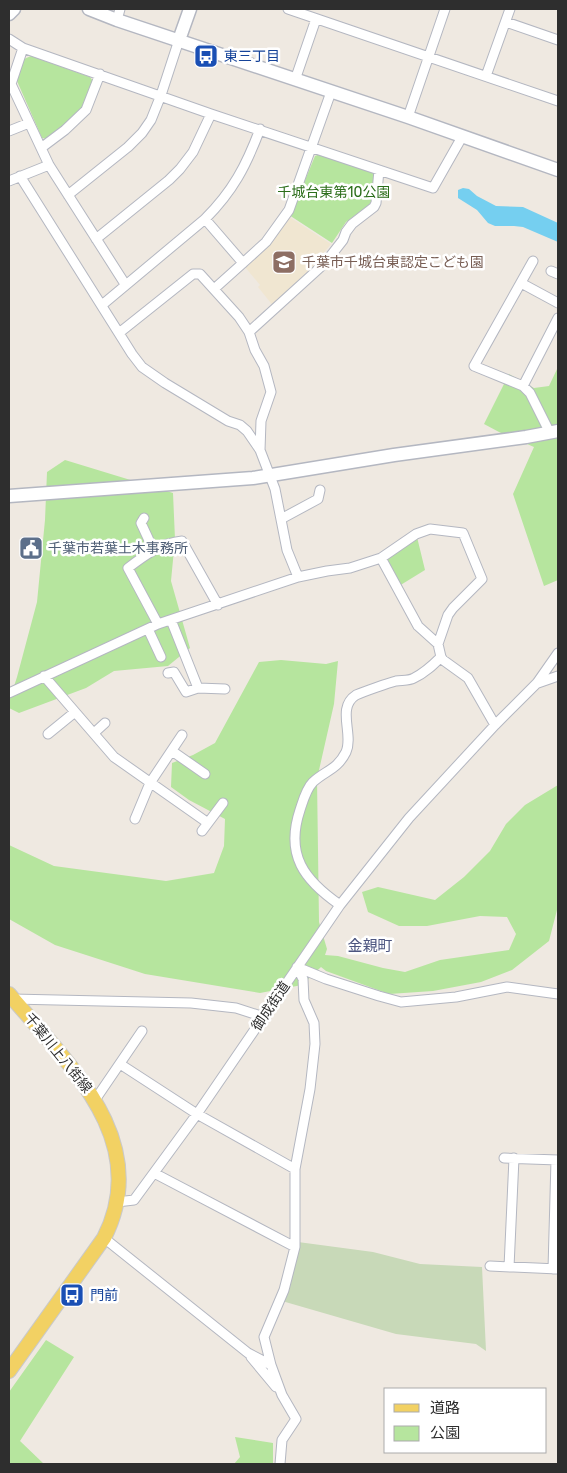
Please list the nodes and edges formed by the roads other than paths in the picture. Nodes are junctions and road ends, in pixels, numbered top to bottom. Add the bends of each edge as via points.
1 (14, 9) edge
2 (89, 9) edge
3 (190, 9) edge
4 (288, 9) edge
5 (445, 9) edge
6 (510, 9) edge
7 (9, 14) edge
8 (119, 14) edge
9 (316, 18) junction
10 (506, 22) junction
11 (9, 39) edge
12 (179, 40) junction
13 (558, 40) edge
14 (24, 48) junction
15 (429, 57) junction
16 (100, 74) junction
17 (486, 76) junction
18 (295, 80) junction
19 (10, 84) edge
20 (331, 92) junction
21 (161, 95) junction
22 (558, 101) edge
23 (212, 114) junction
24 (408, 118) junction
25 (29, 123) junction
26 (260, 130) junction
27 (9, 132) edge
28 (462, 137) junction
29 (313, 147) junction
30 (41, 148) junction
31 (48, 165) junction
32 (380, 170) junction
33 (558, 170) edge
34 (20, 176) junction
35 (9, 181) edge
36 (68, 195) junction
37 (205, 219) junction
38 (96, 239) junction
39 (533, 261) dead end
40 (244, 263) junction
41 (521, 283) junction
42 (125, 284) junction
43 (214, 289) junction
44 (558, 303) edge
45 (102, 305) junction
46 (558, 318) edge
47 (249, 332) junction
48 (119, 333) junction
49 (523, 386) junction
50 (554, 432) edge
51 (260, 450) junction
52 (269, 475) junction
53 (320, 490) dead end
54 (9, 496) edge
55 (144, 518) dead end
56 (281, 520) junction
57 (153, 549) junction
58 (381, 558) junction
59 (298, 577) junction
60 (218, 604) junction
61 (171, 620) junction
62 (158, 624) junction
63 (148, 628) junction
64 (438, 644) junction
65 (558, 653) edge
66 (161, 657) dead end
67 (441, 657) junction
68 (168, 673) dead end
69 (44, 676) junction
70 (558, 676) edge
71 (537, 683) junction
72 (198, 688) junction
73 (225, 689) dead end
74 (9, 692) edge
75 (75, 712) junction
76 (105, 723) dead end
77 (495, 725) junction
78 (94, 733) junction
79 (48, 734) dead end
80 (182, 735) dead end
81 (172, 751) junction
82 (205, 774) dead end
83 (150, 783) junction
84 (223, 803) dead end
85 (135, 819) dead end
86 (340, 906) junction
87 (297, 967) junction
88 (558, 994) edge
89 (11, 996) edge
90 (264, 1017) junction
91 (142, 1031) dead end
92 (120, 1064) junction
93 (95, 1100) junction
94 (197, 1114) junction
95 (504, 1158) dead end
96 (514, 1158) junction
97 (557, 1160) edge
98 (295, 1169) junction
99 (154, 1173) junction
100 (117, 1202) junction
101 (104, 1238) junction
102 (295, 1247) junction
103 (490, 1266) dead end
104 (508, 1267) junction
105 (556, 1269) edge
106 (248, 1353) junction
107 (271, 1365) junction
108 (9, 1371) edge
109 (282, 1395) junction
110 (280, 1464) edge

1 - 7 street
2 - 8 street
3 - 12 street
4 - 9 street
5 - 15 street
6 - 10 street
8 - 12 street
9 - 15 street
9 - 18 street
10 - 13 street
10 - 17 street
11 - 14 street
12 - 18 street
12 - 21 street
14 - 16 street
14 - 19 street
15 - 17 street
15 - 24 street
16 - 21 street
16 - 30 street via 86,110 71,126
17 - 22 street
18 - 20 street
19 - 25 street
20 - 24 street
20 - 29 street
21 - 23 street
21 - 36 street via 142,133
23 - 26 street
23 - 38 street via 193,152 180,169
24 - 28 street
25 - 27 street
25 - 30 street
26 - 29 street
26 - 37 street via 240,175
28 - 32 street via 433,188
28 - 33 street
29 - 32 street
29 - 40 street via 290,210 266,242
30 - 31 street
31 - 34 street
31 - 36 street
32 - 47 street via 374,207 352,224 324,263
34 - 35 street
34 - 45 street
36 - 38 street
37 - 40 street
37 - 42 street
38 - 42 street
39 - 41 street
40 - 43 street
41 - 44 street
41 - 49 street via 474,366
42 - 45 street
43 - 47 street
43 - 48 street via 200,274 193,274
45 - 48 street
46 - 49 street
47 - 51 street via 271,392 261,421
48 - 51 street via 142,367 228,421 240,424
49 - 50 street
50 - 52 street
51 - 52 street
52 - 54 street
52 - 56 street
53 - 56 street via 318,499
55 - 57 street via 141,524
56 - 59 street via 287,550
57 - 60 street via 182,541
57 - 62 street via 128,568
58 - 59 street via 350,568
58 - 64 street via 418,626
58 - 64 street via 430,528 463,533 482,579 448,615
59 - 60 street
60 - 61 street
61 - 62 street
61 - 72 street
62 - 63 street
63 - 66 street
63 - 69 street
64 - 67 street
65 - 71 street, 御成街道
67 - 77 street via 468,678
67 - 86 street via 426,672 413,679 396,681 356,696 348,704 349,741 346,750 338,764 312,783 306,793 294,833 299,863 327,896
68 - 72 street via 174,672 186,692
69 - 74 street
69 - 75 street
70 - 71 street
71 - 77 street, 御成街道
72 - 73 street
75 - 78 street
75 - 79 street
76 - 78 street
77 - 86 street, 御成街道 via 409,818
78 - 83 street via 114,757
80 - 81 street
81 - 82 street
81 - 83 street
83 - 84 street via 205,827
83 - 85 street
86 - 87 street, 御成街道
87 - 88 street via 401,1002 456,997 507,987
87 - 90 street, 御成街道
87 - 98 street via 303,979 304,1000 314,1023 315,1044
89 - 90 street via 190,1003 236,1008
89 - 93 main road, 千葉川上八街線
90 - 94 street, 御成街道
91 - 92 street
92 - 93 street
92 - 94 street
93 - 100 main road, 千葉川上八街線 via 114,1144 119,1185
94 - 98 street
94 - 99 street, 御成街道
95 - 96 street
96 - 97 street
96 - 104 street
97 - 105 street
98 - 102 street
99 - 100 street, 御成街道 via 134,1200
99 - 102 street
100 - 101 main road
101 - 106 street
101 - 108 main road
102 - 107 street via 284,1290 264,1338
103 - 104 street
104 - 105 street
106 - 107 street
106 - 109 street
107 - 109 street
109 - 110 street via 296,1419 282,1440

